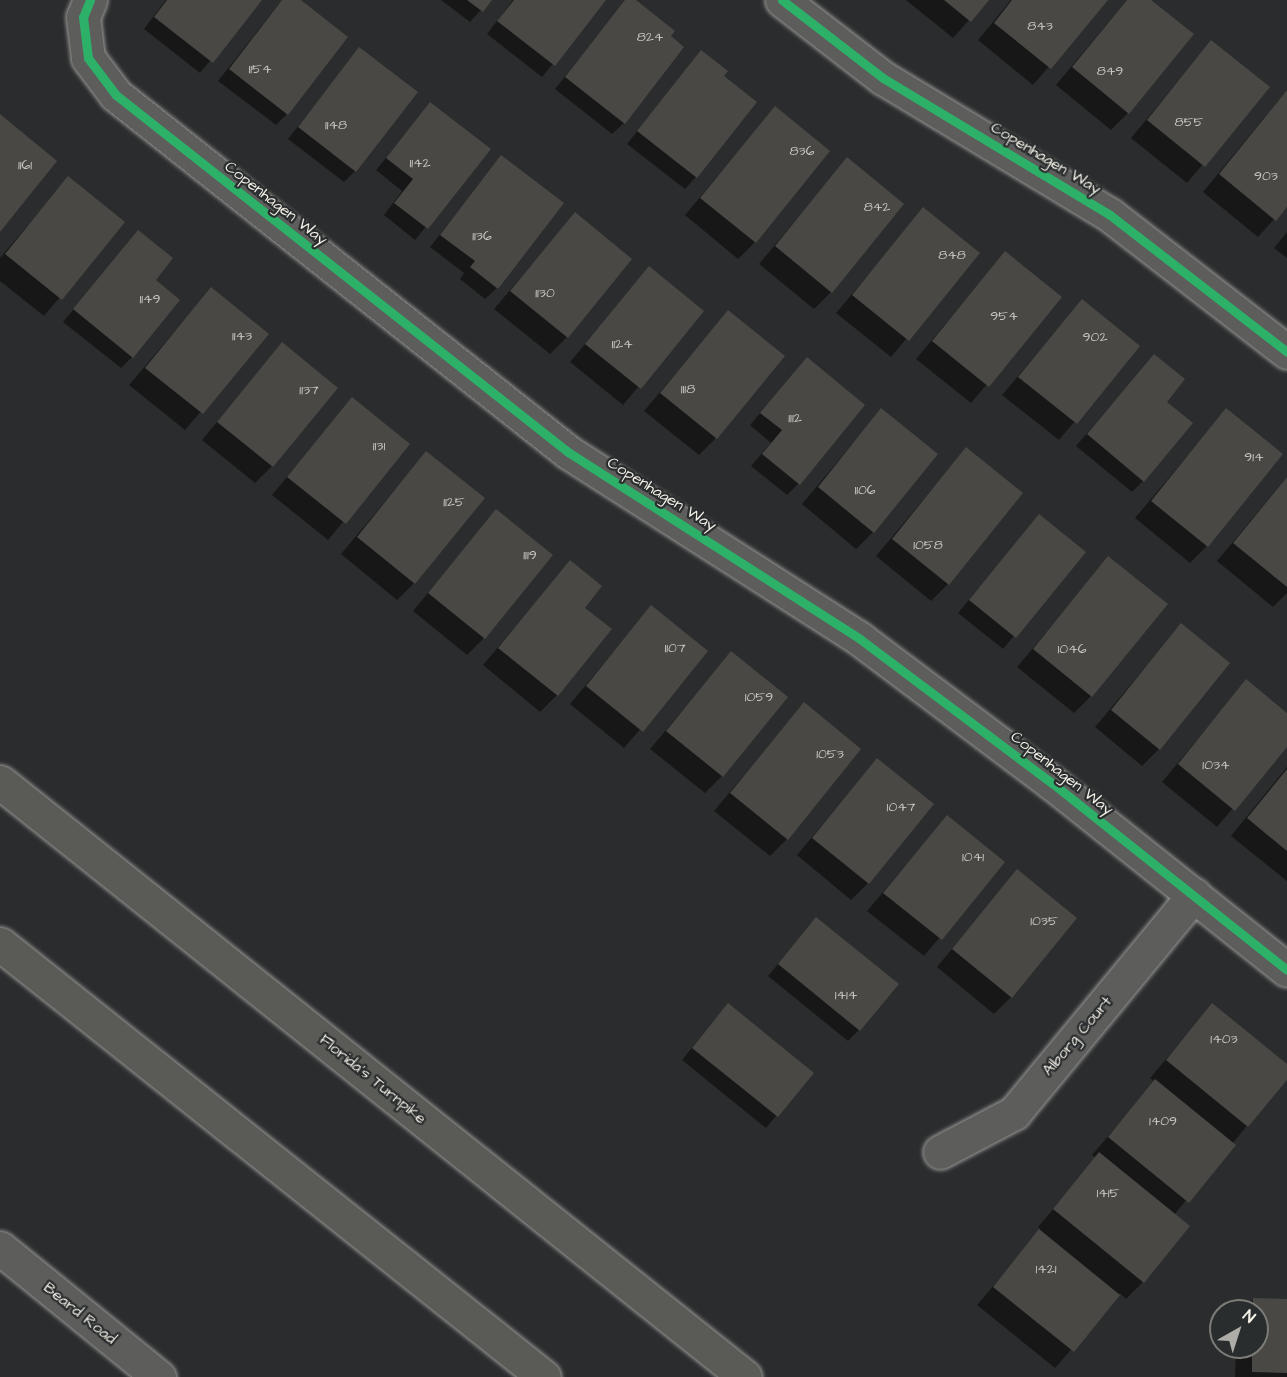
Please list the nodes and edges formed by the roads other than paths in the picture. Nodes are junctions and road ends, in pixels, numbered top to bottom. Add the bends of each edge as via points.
1 (90, 0) edge
2 (782, 0) edge
3 (1287, 352) edge
4 (0, 782) edge
5 (1194, 895) junction
6 (0, 944) edge
7 (1287, 970) edge
8 (940, 1152) dead end
9 (0, 1248) edge
10 (159, 1377) edge
11 (544, 1377) edge
12 (745, 1377) edge

1 - 5 street, Copenhagen Way via 83,17 88,58 116,95 568,452 860,639
2 - 3 street, Copenhagen Way via 884,78 1110,215
4 - 12 highway, Florida's Turnpike
5 - 7 street, Copenhagen Way
5 - 8 street, Alborg Court via 1014,1113
6 - 11 highway
9 - 10 street, Beard Road

